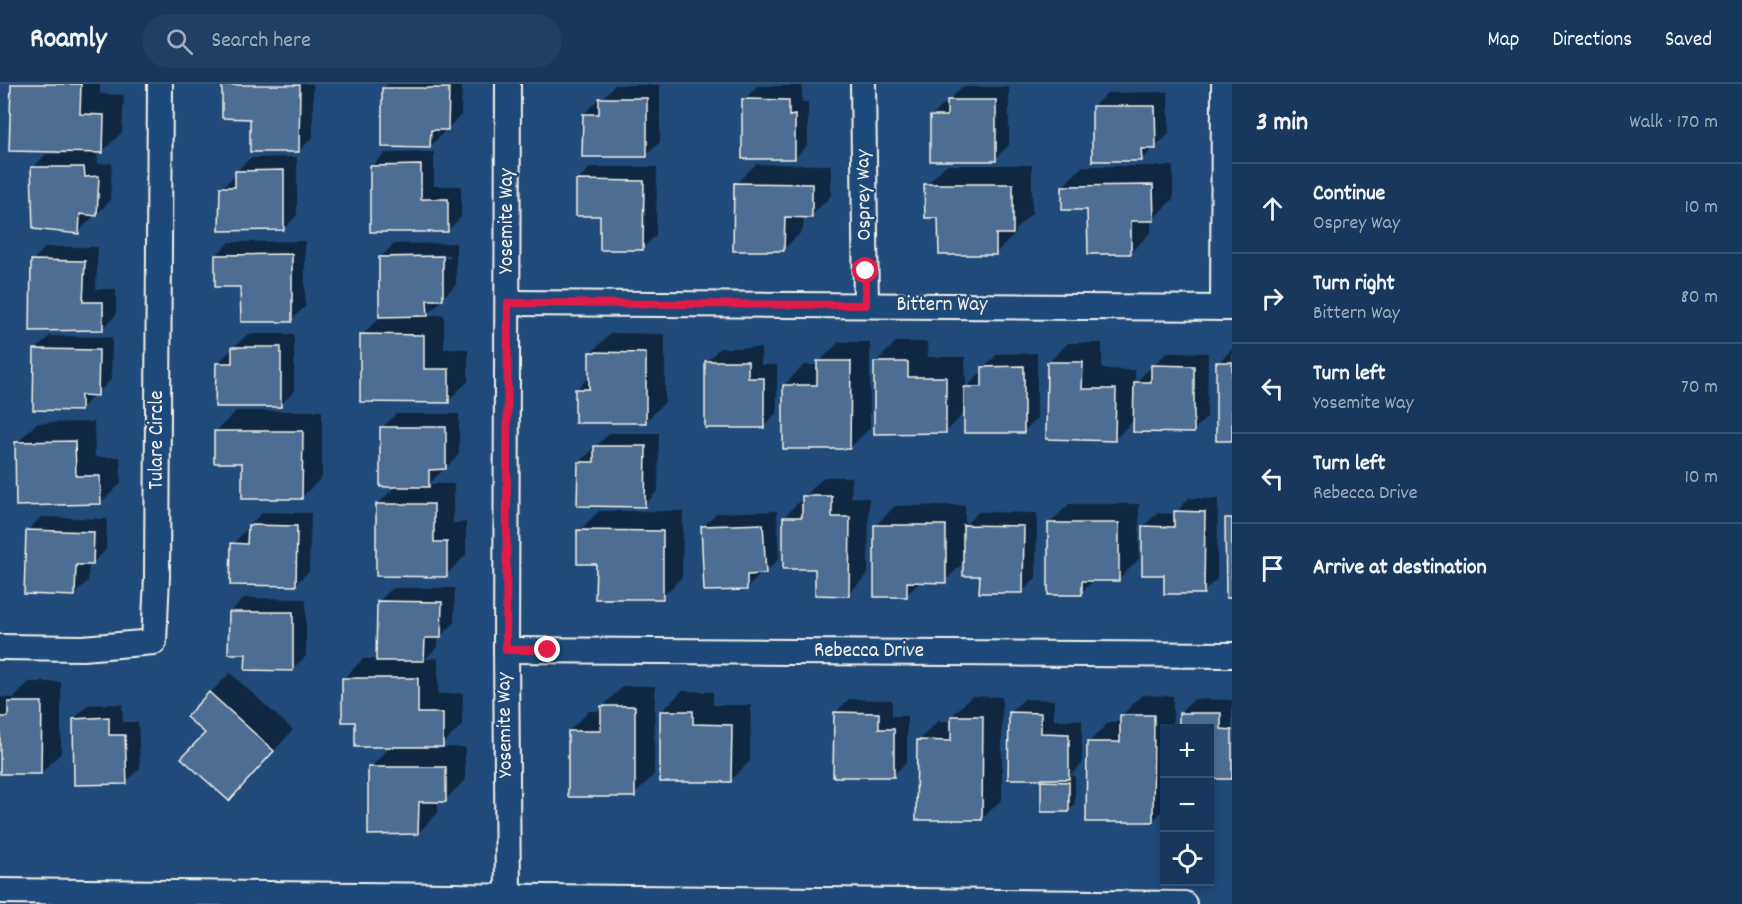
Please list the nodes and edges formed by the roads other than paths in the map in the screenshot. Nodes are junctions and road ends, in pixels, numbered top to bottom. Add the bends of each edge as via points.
1 (160, 84) edge
2 (508, 84) edge
3 (863, 84) edge
4 (1224, 84) edge
5 (508, 303) junction
6 (866, 305) junction
7 (1228, 308) edge
8 (0, 647) edge
9 (506, 650) junction
10 (1232, 655) edge
11 (0, 891) edge
12 (508, 898) junction
13 (1184, 904) edge

1 - 8 street, Tulare Circle via 154,642 83,648
2 - 5 street, Yosemite Way
3 - 6 street, Osprey Way
4 - 7 street
5 - 6 street, Bittern Way
5 - 9 street, Yosemite Way
6 - 7 street, Bittern Way
9 - 10 street, Rebecca Drive
9 - 12 street, Yosemite Way
11 - 12 street
12 - 13 street

